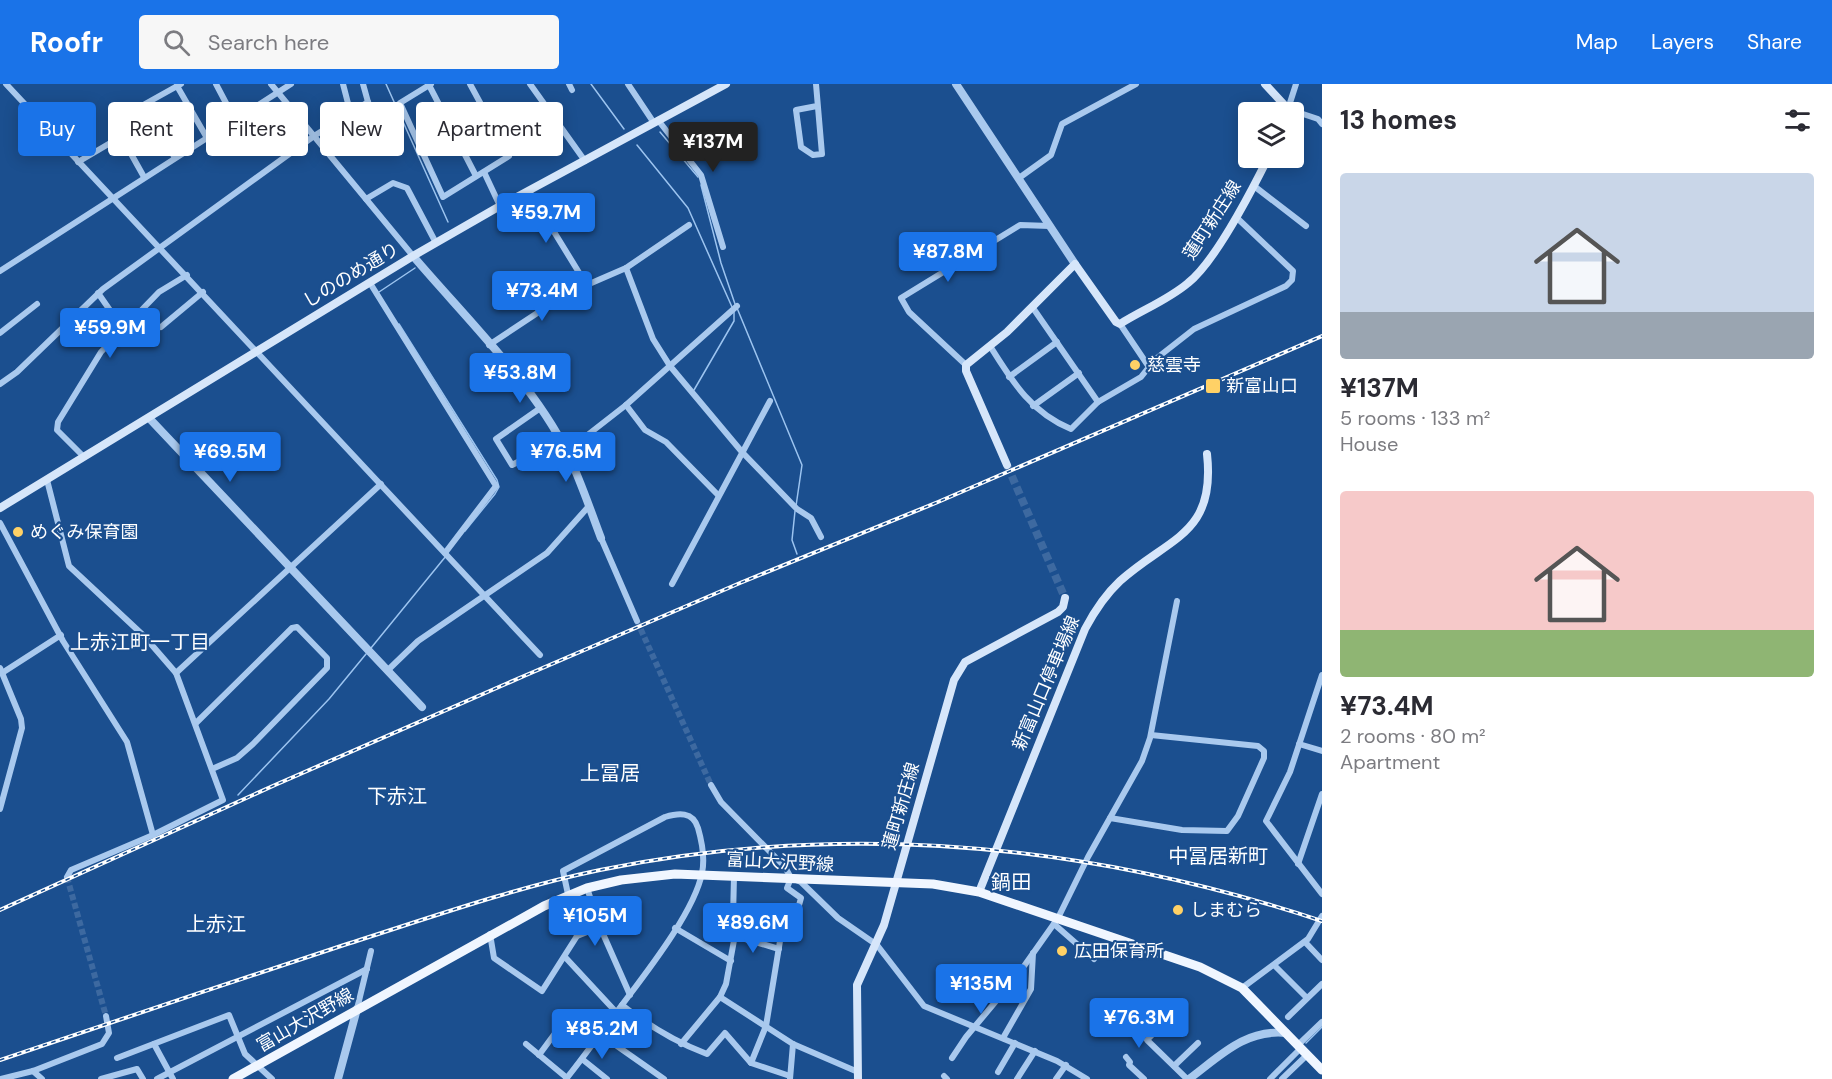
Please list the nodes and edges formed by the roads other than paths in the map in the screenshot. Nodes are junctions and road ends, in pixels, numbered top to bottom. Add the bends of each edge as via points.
1 (6, 84) edge
2 (216, 84) edge
3 (271, 84) edge
4 (291, 84) edge
5 (343, 84) edge
6 (363, 84) edge
7 (430, 84) edge
8 (470, 84) edge
9 (530, 84) edge
10 (628, 84) edge
11 (726, 84) edge
12 (816, 84) edge
13 (956, 84) edge
14 (1136, 84) edge
15 (1265, 84) edge
16 (1296, 84) edge
17 (179, 85) edge
18 (711, 88) edge
19 (278, 93) junction
20 (226, 102) edge
21 (264, 102) edge
22 (348, 102) edge
23 (368, 102) edge
24 (1280, 102) edge
25 (1290, 102) edge
26 (817, 106) junction
27 (1304, 115) edge
28 (1321, 119) edge
29 (656, 122) junction
30 (320, 132) edge
31 (206, 136) edge
32 (314, 136) junction
33 (206, 139) edge
34 (108, 144) edge
35 (132, 156) edge
36 (175, 158) junction
37 (585, 161) junction
38 (78, 162) junction
39 (1263, 168) edge
40 (484, 172) junction
41 (476, 176) junction
42 (144, 177) junction
43 (1019, 178) junction
44 (1254, 186) junction
45 (529, 191) junction
46 (111, 198) junction
47 (366, 199) junction
48 (501, 206) junction
49 (1236, 217) junction
50 (689, 225) dead end
51 (1050, 226) junction
52 (1306, 226) dead end
53 (436, 243) junction
54 (723, 247) dead end
55 (160, 248) junction
56 (414, 256) junction
57 (1075, 264) junction
58 (626, 268) junction
59 (0, 271) edge
60 (187, 275) junction
61 (370, 283) junction
62 (586, 284) junction
63 (203, 292) junction
64 (98, 293) junction
65 (37, 304) dead end
66 (737, 306) dead end
67 (1033, 308) junction
68 (1120, 324) junction
69 (161, 327) dead end
70 (123, 329) junction
71 (0, 333) edge
72 (1057, 342) junction
73 (489, 345) junction
74 (990, 346) junction
75 (258, 351) junction
76 (966, 365) junction
77 (1148, 365) junction
78 (670, 366) junction
79 (1079, 373) junction
80 (1010, 377) junction
81 (0, 384) edge
82 (770, 401) dead end
83 (1098, 402) junction
84 (626, 405) junction
85 (1033, 406) junction
86 (539, 409) junction
87 (149, 418) junction
88 (560, 440) junction
89 (567, 451) junction
90 (742, 452) junction
91 (1207, 454) dead end
92 (84, 457) junction
93 (1007, 465) tunnel mouth
94 (47, 480) junction
95 (381, 484) junction
96 (718, 495) junction
97 (589, 506) junction
98 (0, 508) edge
99 (0, 523) edge
100 (821, 537) dead end
101 (601, 538) joint
102 (445, 553) junction
103 (292, 567) junction
104 (672, 584) dead end
105 (485, 595) junction
106 (1065, 598) dead end
107 (1177, 601) dead end
108 (637, 621) tunnel mouth
109 (61, 636) junction
110 (540, 655) dead end
111 (388, 670) junction
112 (1, 671) edge
113 (176, 673) junction
114 (1322, 675) edge
115 (422, 707) dead end
116 (196, 723) junction
117 (1151, 735) junction
118 (1299, 744) junction
119 (1322, 751) edge
120 (212, 769) junction
121 (711, 785) tunnel mouth
122 (1322, 794) edge
123 (0, 809) edge
124 (1110, 818) junction
125 (153, 835) junction
126 (1298, 864) junction
127 (702, 874) junction
128 (734, 876) junction
129 (67, 877) dead end
130 (791, 878) junction
131 (895, 883) junction
132 (587, 888) junction
133 (980, 892) junction
134 (1322, 894) edge
135 (569, 895) junction
136 (1322, 916) edge
137 (733, 918) junction
138 (793, 920) junction
139 (1056, 921) junction
140 (600, 927) junction
141 (675, 928) junction
142 (490, 934) junction
143 (577, 936) junction
144 (735, 936) junction
145 (1305, 942) junction
146 (877, 945) junction
147 (779, 949) junction
148 (1034, 950) junction
149 (371, 951) dead end
150 (565, 957) junction
151 (1094, 959) dead end
152 (1322, 960) edge
153 (731, 961) junction
154 (1274, 965) junction
155 (367, 969) junction
156 (1322, 984) edge
157 (1242, 988) junction
158 (630, 995) junction
159 (720, 997) junction
160 (1308, 998) junction
161 (622, 1005) junction
162 (357, 1009) junction
163 (616, 1012) junction
164 (1172, 1015) dead end
165 (106, 1016) tunnel mouth
166 (1288, 1017) dead end
167 (1322, 1022) edge
168 (766, 1026) junction
169 (977, 1026) junction
170 (1286, 1033) junction
171 (237, 1035) junction
172 (600, 1035) junction
173 (1004, 1038) junction
174 (1015, 1043) junction
175 (1198, 1043) dead end
176 (154, 1044) junction
177 (526, 1044) dead end
178 (681, 1044) junction
179 (793, 1044) junction
180 (1302, 1049) junction
181 (1035, 1051) junction
182 (539, 1055) junction
183 (1126, 1057) dead end
184 (117, 1058) dead end
185 (952, 1058) dead end
186 (582, 1059) junction
187 (1322, 1061) edge
188 (751, 1064) junction
189 (258, 1065) junction
190 (1066, 1065) junction
191 (1174, 1066) junction
192 (1322, 1070) edge
193 (33, 1071) junction
194 (998, 1072) dead end
195 (858, 1075) edge
196 (171, 1076) edge
197 (790, 1077) edge
198 (1, 1079) edge
199 (42, 1079) edge
200 (101, 1079) edge
201 (143, 1079) edge
202 (157, 1079) edge
203 (233, 1079) edge
204 (272, 1079) edge
205 (338, 1079) edge
206 (566, 1079) edge
207 (607, 1079) edge
208 (664, 1079) edge
209 (1017, 1079) edge
210 (1056, 1079) edge
211 (1087, 1079) edge
212 (1144, 1079) edge
213 (1188, 1079) edge
214 (1270, 1079) edge
215 (1282, 1079) edge

1 - 38 street
2 - 20 street
3 - 19 street
4 - 19 street
5 - 22 street
6 - 23 street
7 - 41 street
7 - 41 street via 400,103 443,197
8 - 40 street via 509,156
9 - 37 street
10 - 29 street
11 - 18 main road, しののめ通り
12 - 26 street
13 - 43 street
14 - 43 street via 1062,124 1051,155
15 - 24 main road
16 - 25 street
17 - 31 street
17 - 36 street via 144,104
18 - 29 main road, しののめ通り
19 - 21 street
19 - 32 street
26 - 26 street via 796,110 801,147 813,155 822,154
27 - 28 street
29 - 37 main road, しののめ通り
29 - 54 street via 701,175
30 - 32 street
32 - 47 street
32 - 55 street
33 - 36 street
34 - 38 street
35 - 42 street
36 - 42 street
37 - 45 main road, しののめ通り
38 - 46 street
39 - 44 main road, 蓮町新庄線
40 - 41 street
40 - 48 street
42 - 46 street
43 - 51 street
44 - 49 main road, 蓮町新庄線
44 - 52 street
45 - 48 main road, しののめ通り
45 - 62 street
46 - 55 street
46 - 59 street
47 - 53 street via 393,183 407,188
47 - 56 street
48 - 53 main road, しののめ通り
49 - 68 main road, 蓮町新庄線 via 1188,284
49 - 77 street via 1293,272 1292,280 1194,329
50 - 58 street
51 - 57 street
51 - 76 street via 1020,225 901,298 909,312
53 - 56 main road, しののめ通り
55 - 60 street
55 - 64 street
56 - 61 main road, しののめ通り
56 - 73 street
57 - 67 main road
57 - 68 main road
58 - 62 street
58 - 78 street via 653,339
60 - 63 street
60 - 70 street via 159,292
61 - 75 main road, しののめ通り
61 - 102 street via 495,486
62 - 73 street
63 - 69 street
63 - 75 street
64 - 70 street
64 - 81 street
65 - 71 street
66 - 78 street
67 - 72 street
67 - 74 main road
68 - 77 street
70 - 92 street via 100,352 58,422 57,430
72 - 79 street
72 - 80 street
73 - 86 street
74 - 76 main road
74 - 80 street
75 - 87 main road, しののめ通り
75 - 95 street
76 - 93 main road
77 - 83 street via 1141,377
78 - 84 street
78 - 90 street
79 - 83 street
79 - 85 street
80 - 85 street
82 - 90 street
83 - 85 street via 1071,429
84 - 89 street
84 - 96 street via 645,430 666,442
86 - 88 street
86 - 88 street via 496,439 512,465
87 - 92 main road, しののめ通り
87 - 103 street
88 - 89 street
89 - 97 street
90 - 96 street
90 - 100 street via 797,509 811,518
91 - 133 main road, 新富山口停車場線 via 1210,479 1195,521 1172,546 1121,581 1084,629
92 - 94 main road, しののめ通り
94 - 98 main road, しののめ通り
94 - 113 street via 69,566 144,636
95 - 102 street
95 - 103 street
96 - 104 street
97 - 101 street
97 - 105 street via 547,553
99 - 109 street
101 - 108 street
102 - 105 street
103 - 111 street
103 - 113 street
105 - 110 street
105 - 111 street via 418,641
106 - 131 main road, 蓮町新庄線 via 1058,612 965,662 958,671
107 - 117 street
109 - 112 street
109 - 125 street via 127,742
111 - 115 street
112 - 123 street via 22,728
113 - 116 street
114 - 118 street
116 - 120 street
116 - 120 street via 292,628 297,627 327,658 327,668 253,744 237,758
117 - 124 street via 1142,761
117 - 124 street via 1258,746 1264,751 1264,758 1238,816 1227,831 1182,830
118 - 119 street
118 - 126 street via 1266,821
120 - 125 street via 223,801
121 - 130 street via 721,802 785,867
122 - 126 street
124 - 139 street
125 - 129 street via 71,870
126 - 134 street
127 - 128 main road, 富山大沢野線
127 - 132 main road, 富山大沢野線 via 621,880
127 - 135 street via 702,839 697,823 680,812 570,865 563,871
127 - 141 street
128 - 130 main road, 富山大沢野線
128 - 137 street
130 - 131 main road, 富山大沢野線
130 - 138 street via 787,888 801,898
130 - 146 street
131 - 133 main road, 富山大沢野線 via 933,884
131 - 146 main road, 蓮町新庄線
132 - 135 main road, 富山大沢野線
132 - 140 street
133 - 139 main road, 富山大沢野線
135 - 142 main road, 富山大沢野線
135 - 143 street
136 - 145 street
137 - 138 street
137 - 144 street via 737,924
138 - 147 street
139 - 148 street
139 - 151 street
139 - 157 main road, 富山大沢野線 via 1200,967
140 - 143 street
140 - 158 street
141 - 153 street
141 - 158 street
142 - 150 street via 494,958 542,990
142 - 162 main road, 富山大沢野線
143 - 150 street
144 - 147 street
144 - 153 street
145 - 152 street
145 - 154 street
146 - 169 street via 924,1006
146 - 195 main road, 蓮町新庄線 via 857,985
147 - 168 street
148 - 169 street
148 - 173 street via 1031,989
149 - 155 street
150 - 163 street
153 - 159 street
154 - 157 street
154 - 160 street
155 - 162 street
155 - 171 street
156 - 160 street
157 - 170 main road, 富山大沢野線
158 - 161 street
159 - 168 street
159 - 178 street
160 - 166 street
161 - 163 street
161 - 178 street via 648,1026
162 - 189 main road, 富山大沢野線
162 - 205 street
163 - 172 street
164 - 191 street via 1147,1040
165 - 193 street via 109,1033 102,1044
167 - 180 street
168 - 179 street
168 - 188 street
169 - 173 street
169 - 185 street
170 - 180 main road, 富山大沢野線
170 - 213 street via 1264,1032 1242,1041
171 - 176 street via 229,1015
171 - 189 street via 245,1054
171 - 196 street
172 - 182 street via 570,1013
172 - 186 street
172 - 208 street
173 - 174 street
174 - 181 street
174 - 194 street
175 - 191 street
176 - 184 street
176 - 196 street
177 - 182 street
178 - 188 street via 707,1054 725,1033
179 - 195 street
179 - 197 street
180 - 187 street
180 - 192 main road, 富山大沢野線
180 - 214 street
180 - 215 street
181 - 190 street
181 - 209 street
182 - 206 street
183 - 212 street
186 - 206 street
186 - 207 street
188 - 197 street
189 - 203 main road, 富山大沢野線
189 - 204 street
190 - 210 street
190 - 211 street
191 - 213 street
193 - 198 street
193 - 199 street
196 - 202 street
200 - 201 street via 137,1069

